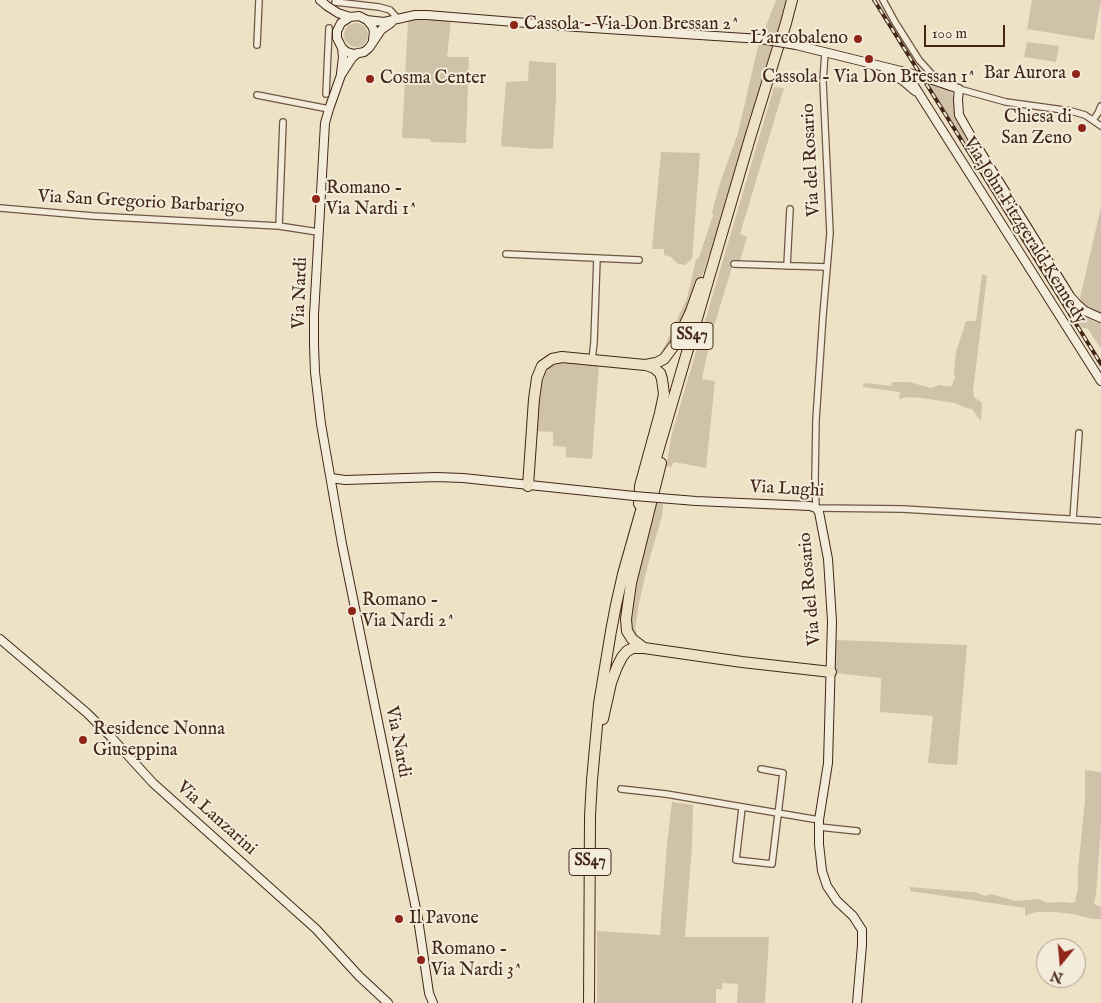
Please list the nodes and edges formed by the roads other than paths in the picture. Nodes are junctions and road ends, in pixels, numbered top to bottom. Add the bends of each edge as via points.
1 (259, 0) edge
2 (320, 0) edge
3 (792, 0) edge
4 (798, 0) edge
5 (883, 0) edge
6 (335, 2) dead end
7 (359, 2) edge
8 (327, 6) junction
9 (350, 17) junction
10 (398, 19) junction
11 (367, 20) junction
12 (786, 24) junction
13 (329, 28) dead end
14 (338, 28) junction
15 (373, 42) junction
16 (257, 44) dead end
17 (342, 48) junction
18 (825, 52) junction
19 (358, 54) junction
20 (904, 75) junction
21 (326, 77) junction
22 (340, 78) junction
23 (938, 81) junction
24 (959, 89) junction
25 (326, 94) dead end
26 (257, 95) dead end
27 (1101, 106) edge
28 (328, 109) junction
29 (1093, 120) junction
30 (283, 122) dead end
31 (1101, 126) edge
32 (0, 208) edge
33 (790, 210) dead end
34 (279, 226) junction
35 (318, 232) junction
36 (719, 245) junction
37 (506, 254) dead end
38 (597, 258) junction
39 (639, 260) dead end
40 (734, 264) dead end
41 (786, 266) junction
42 (827, 267) junction
43 (1101, 318) edge
44 (592, 360) junction
45 (645, 364) junction
46 (1101, 381) edge
47 (665, 426) junction
48 (1079, 433) dead end
49 (331, 482) junction
50 (528, 486) junction
51 (816, 508) junction
52 (638, 520) junction
53 (1073, 520) junction
54 (1101, 521) edge
55 (0, 639) edge
56 (644, 648) junction
57 (831, 672) junction
58 (595, 743) junction
59 (761, 769) dead end
60 (620, 789) dead end
61 (742, 808) junction
62 (778, 814) junction
63 (819, 824) junction
64 (857, 831) dead end
65 (388, 1003) edge
66 (433, 1003) edge
67 (589, 1003) edge
68 (857, 1003) edge

1 - 16 street
2 - 8 main road
3 - 12 highway, SS47
4 - 12 highway, SS47
5 - 23 street via 919,60
6 - 7 street
7 - 10 street via 390,10
8 - 9 main road
8 - 14 main road
9 - 11 main road via 359,16
9 - 14 main road
10 - 11 main road via 384,22
10 - 15 main road via 381,30
10 - 18 main road, bridge via 436,15 762,39
11 - 15 main road via 374,31
12 - 36 highway, SS47
13 - 21 street
14 - 17 main road via 337,38
15 - 19 main road
17 - 19 main road
17 - 22 main road, Via Nardi
18 - 20 main road
18 - 42 street, Via del Rosario via 823,82 830,233
19 - 22 main road, Via Nardi
20 - 23 main road
20 - 46 main road, Via John Fitzgerald Kennedy
21 - 22 street
21 - 25 street
22 - 28 main road, Via Nardi
23 - 24 main road
24 - 29 street via 1000,101 1071,111
24 - 43 main road via 959,115 977,147 1070,296 1086,311
26 - 28 street
27 - 29 street
28 - 35 main road, Via Nardi
29 - 31 street
30 - 34 street
32 - 34 street, Via San Gregorio Barbarigo
33 - 41 street, Via del Rosario
34 - 35 street, Via San Gregorio Barbarigo
35 - 49 main road, Via Nardi via 315,372
36 - 45 highway via 707,264 676,343 664,359
36 - 47 highway, SS47
37 - 38 street
38 - 39 street
38 - 44 street
40 - 41 street
41 - 42 street
42 - 51 street, Via del Rosario via 816,420
44 - 45 highway
44 - 50 highway via 562,358 542,366 534,400
45 - 52 highway via 660,373 664,394 640,486
47 - 52 highway, SS47
47 - 56 highway via 661,465 631,583 626,619 627,632
48 - 53 street
49 - 50 main road, Via Lughi via 437,477
49 - 66 main road, Via Nardi
50 - 51 main road, Via Lughi, bridge
51 - 53 street, Via Lughi via 903,509
51 - 57 main road, Via del Rosario via 828,559
52 - 58 highway, SS47 via 611,631
53 - 54 street, Via Lughi
55 - 65 main road, Via Lanzarini via 87,713 153,783 316,929
56 - 57 highway
56 - 58 highway via 633,648 622,657 611,683
57 - 63 main road, Via del Rosario via 828,764
58 - 67 highway, SS47 via 590,816
59 - 62 street via 783,773
60 - 61 street
61 - 62 street
61 - 62 street via 736,860 772,864
62 - 63 street
63 - 64 street
63 - 68 main road, Via del Rosario via 822,871 827,886 862,930

